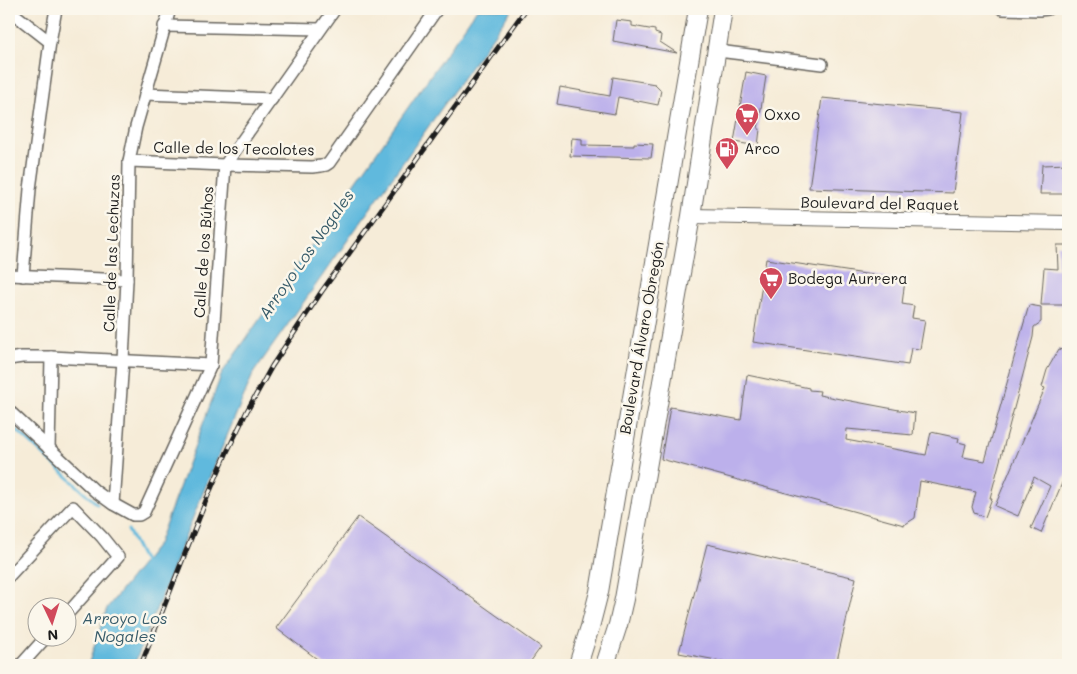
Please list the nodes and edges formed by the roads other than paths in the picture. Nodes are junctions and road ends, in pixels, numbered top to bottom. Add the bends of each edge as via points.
1 (56, 9) edge
2 (170, 9) edge
3 (335, 9) edge
4 (437, 9) edge
5 (698, 9) edge
6 (724, 9) edge
7 (1002, 9) edge
8 (1048, 9) edge
9 (9, 10) edge
10 (164, 26) junction
11 (320, 29) junction
12 (50, 42) junction
13 (718, 51) junction
14 (822, 64) dead end
15 (145, 94) junction
16 (272, 99) junction
17 (129, 161) junction
18 (224, 165) junction
19 (691, 216) junction
20 (1068, 224) edge
21 (9, 275) edge
22 (23, 276) junction
23 (127, 280) junction
24 (51, 357) junction
25 (9, 359) edge
26 (123, 360) junction
27 (211, 365) junction
28 (9, 411) edge
29 (49, 449) junction
30 (113, 504) junction
31 (9, 576) edge
32 (78, 602) edge
33 (38, 646) edge
34 (21, 665) edge
35 (578, 665) edge
36 (605, 665) edge

1 - 12 street
2 - 10 street, Calle de las Lechuzas
3 - 11 street
4 - 18 street, Calle de los Tecolotes via 329,163 312,167
5 - 35 highway, Boulevard Álvaro Obregón via 599,592
6 - 13 highway, Boulevard Álvaro Obregón
7 - 8 street
9 - 12 street
10 - 11 street
10 - 15 street, Calle de las Lechuzas
11 - 16 street
12 - 22 street via 30,189
13 - 14 street
13 - 19 highway, Boulevard Álvaro Obregón
15 - 16 street
15 - 17 street, Calle de las Lechuzas
16 - 18 street
17 - 18 street, Calle de los Tecolotes
17 - 23 street, Calle de las Lechuzas
18 - 27 street, Calle de los Búhos
19 - 20 street, Boulevard del Raquet
19 - 36 highway, Boulevard Álvaro Obregón via 624,599
21 - 22 street
22 - 23 street
23 - 26 street, Calle de las Lechuzas
24 - 25 street
24 - 26 street
24 - 29 street
26 - 27 street
26 - 30 street, Calle de las Lechuzas
27 - 30 street, Calle de los Búhos via 144,512 133,515
28 - 29 street
29 - 30 street
31 - 32 street via 73,507 118,557
33 - 34 street

